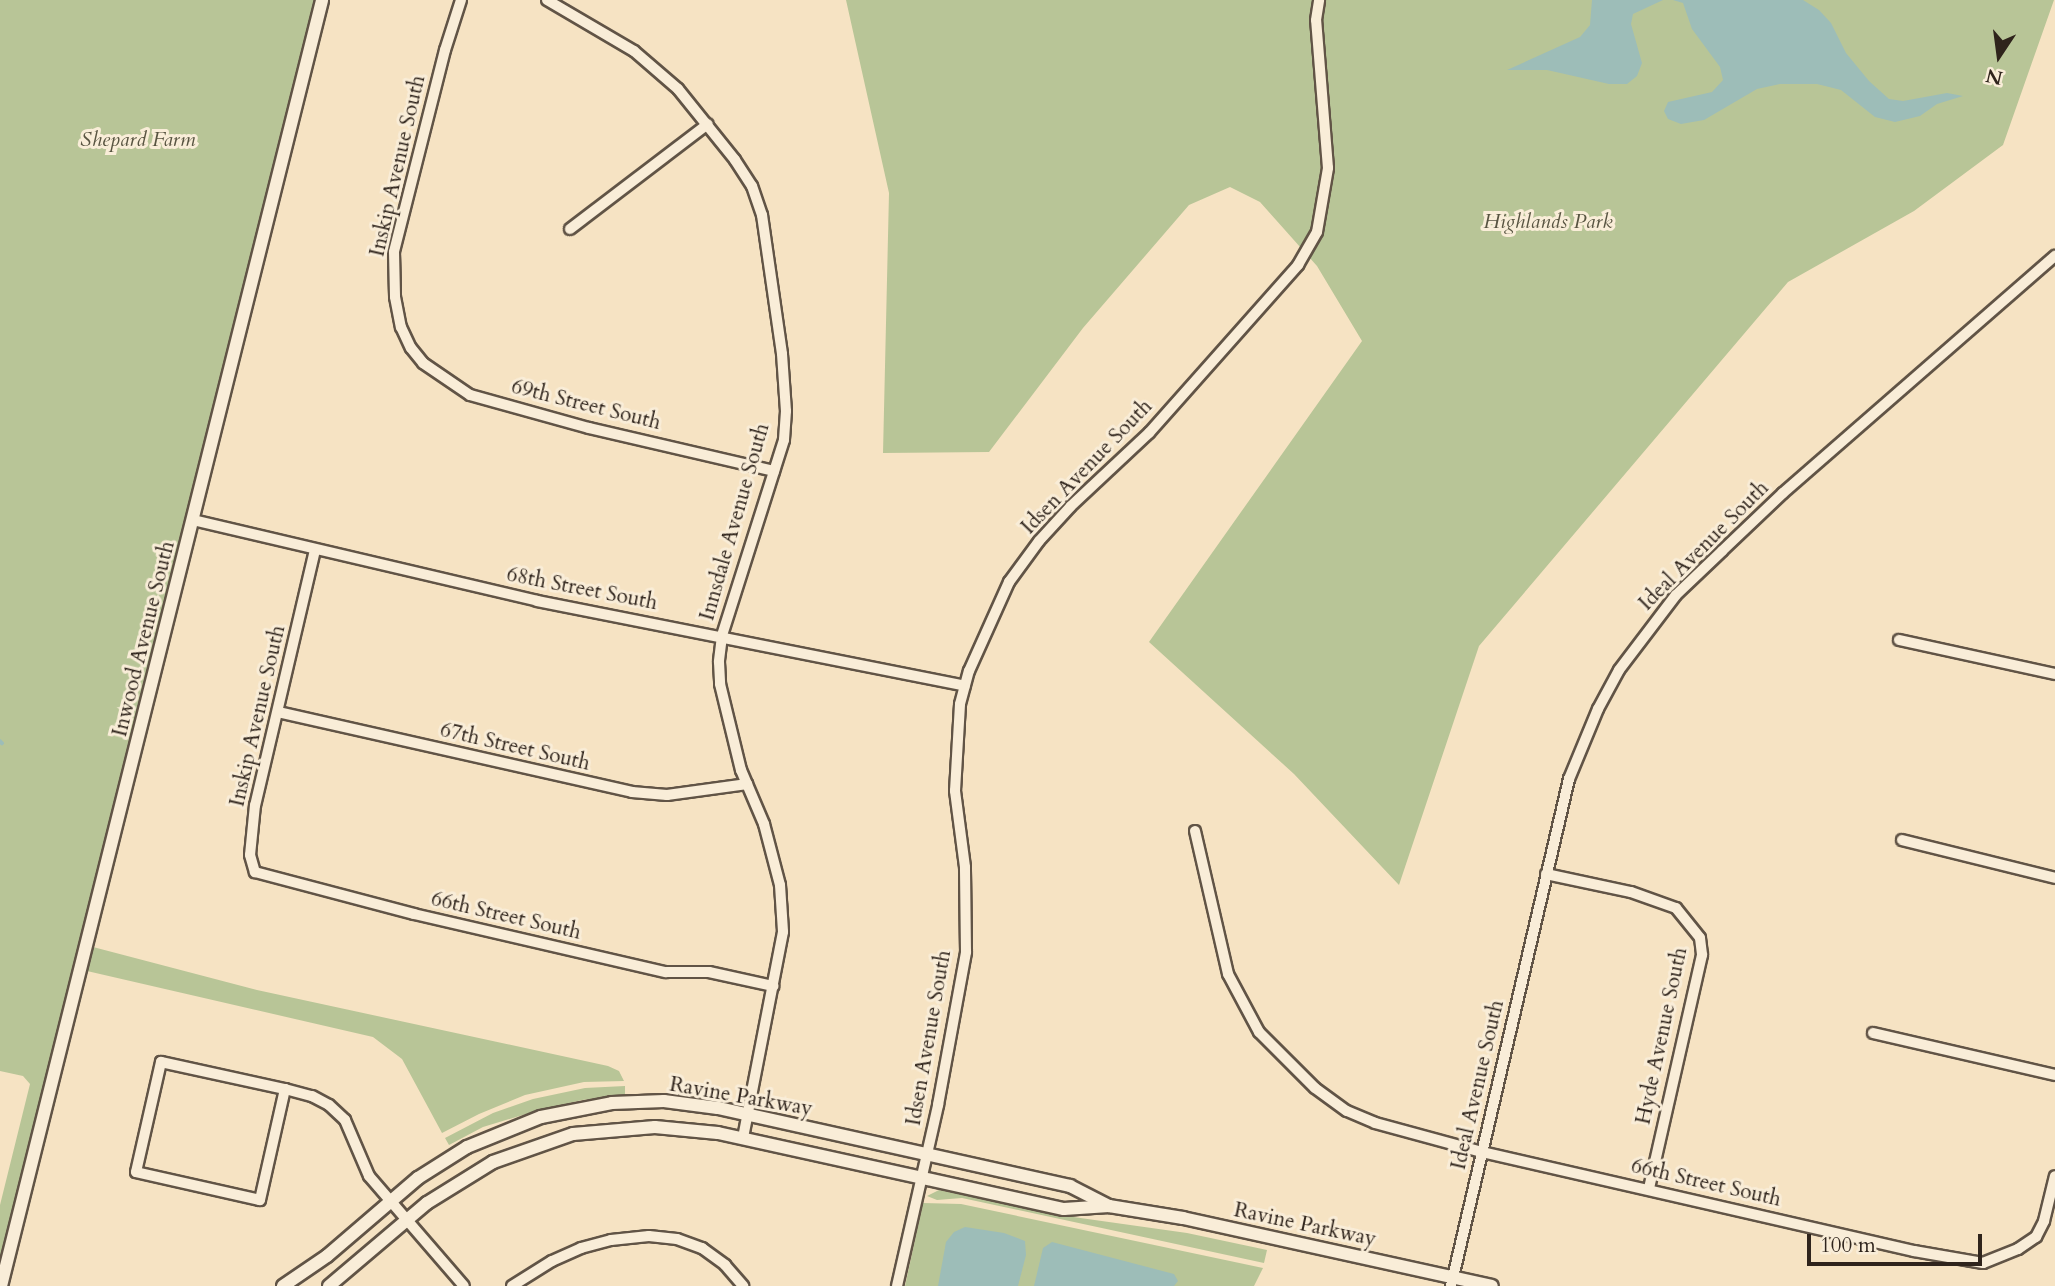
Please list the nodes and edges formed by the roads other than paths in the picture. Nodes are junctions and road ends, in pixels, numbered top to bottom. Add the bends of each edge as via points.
1 (322, 0) edge
2 (461, 0) edge
3 (547, 0) edge
4 (1319, 0) edge
5 (708, 124) junction
6 (570, 229) dead end
7 (2055, 256) edge
8 (407, 341) joint
9 (774, 471) junction
10 (193, 520) junction
11 (315, 550) junction
12 (722, 636) junction
13 (1899, 640) dead end
14 (2055, 674) edge
15 (965, 686) junction
16 (278, 712) junction
17 (747, 784) junction
18 (1195, 831) dead end
19 (1902, 840) dead end
20 (250, 850) joint
21 (1546, 874) junction
22 (2055, 878) edge
23 (774, 986) junction
24 (1873, 1033) dead end
25 (2055, 1074) edge
26 (285, 1089) junction
27 (748, 1114) junction
28 (743, 1138) junction
29 (1482, 1152) junction
30 (927, 1154) junction
31 (2055, 1176) edge
32 (921, 1179) junction
33 (1649, 1189) junction
34 (391, 1201) junction
35 (1110, 1206) junction
36 (407, 1219) junction
37 (1452, 1282) edge
38 (1, 1286) edge
39 (283, 1286) edge
40 (329, 1286) edge
41 (464, 1286) edge
42 (512, 1286) edge
43 (743, 1286) edge
44 (897, 1286) edge
45 (1492, 1286) edge

1 - 10 street, Inwood Avenue South
2 - 8 street, Inskip Avenue South via 394,252 395,297
3 - 5 street, Innsdale Avenue South via 634,51 678,89
4 - 15 street, Idsen Avenue South via 1316,20 1328,167 1317,232 1298,265 1149,433 1040,541 1009,582
5 - 6 street
5 - 9 street, Innsdale Avenue South via 752,186 762,215 786,411 784,440
7 - 21 street, Ideal Avenue South via 1783,493 1676,595 1619,670 1598,709 1569,779
8 - 9 street, 69th Street South via 424,363 470,395
9 - 12 street, Innsdale Avenue South
10 - 11 street, 68th Street South
10 - 38 street, Inwood Avenue South
11 - 12 street, 68th Street South via 537,601
11 - 16 street, Inskip Avenue South
12 - 15 street, 68th Street South
12 - 17 street, Innsdale Avenue South via 720,684
13 - 14 street
15 - 30 street, Idsen Avenue South via 955,791 965,867 966,952
16 - 17 street, 67th Street South via 632,792 667,795
16 - 20 street, Inskip Avenue South via 255,805
17 - 23 street, Innsdale Avenue South via 764,824 780,886 783,932
18 - 29 street, 66th Street South via 1227,974 1259,1031 1280,1055 1348,1111 1396,1131
19 - 22 street
20 - 23 street, 66th Street South via 256,872 271,878 666,972 709,972
21 - 29 street, Ideal Avenue South
21 - 33 street, Hyde Avenue South via 1631,892 1676,908 1700,938 1702,956
23 - 27 street, Innsdale Avenue South
24 - 25 street
26 - 26 street via 260,1200 136,1172 160,1062
26 - 34 street via 322,1100 342,1117 367,1173
27 - 28 street, Innsdale Avenue South
27 - 30 street, Ravine Parkway
27 - 34 street, Ravine Parkway via 653,1101 564,1111 481,1139 432,1168
28 - 32 street, Ravine Parkway
28 - 36 street, Ravine Parkway via 655,1126 563,1137 482,1167
29 - 33 street, 66th Street South
29 - 37 street, Ideal Avenue South
30 - 32 street, Idsen Avenue South
30 - 35 street, Ravine Parkway via 1070,1186
31 - 33 street, 66th Street South via 2036,1237 1983,1264
32 - 35 street, Ravine Parkway via 1064,1209
32 - 44 street, Idsen Avenue South
34 - 36 street
34 - 39 street, Ravine Parkway
35 - 37 street, Ravine Parkway via 1209,1224
36 - 40 street, Ravine Parkway
36 - 41 street
37 - 45 street, Ravine Parkway
42 - 43 street via 589,1245 655,1236 702,1248

